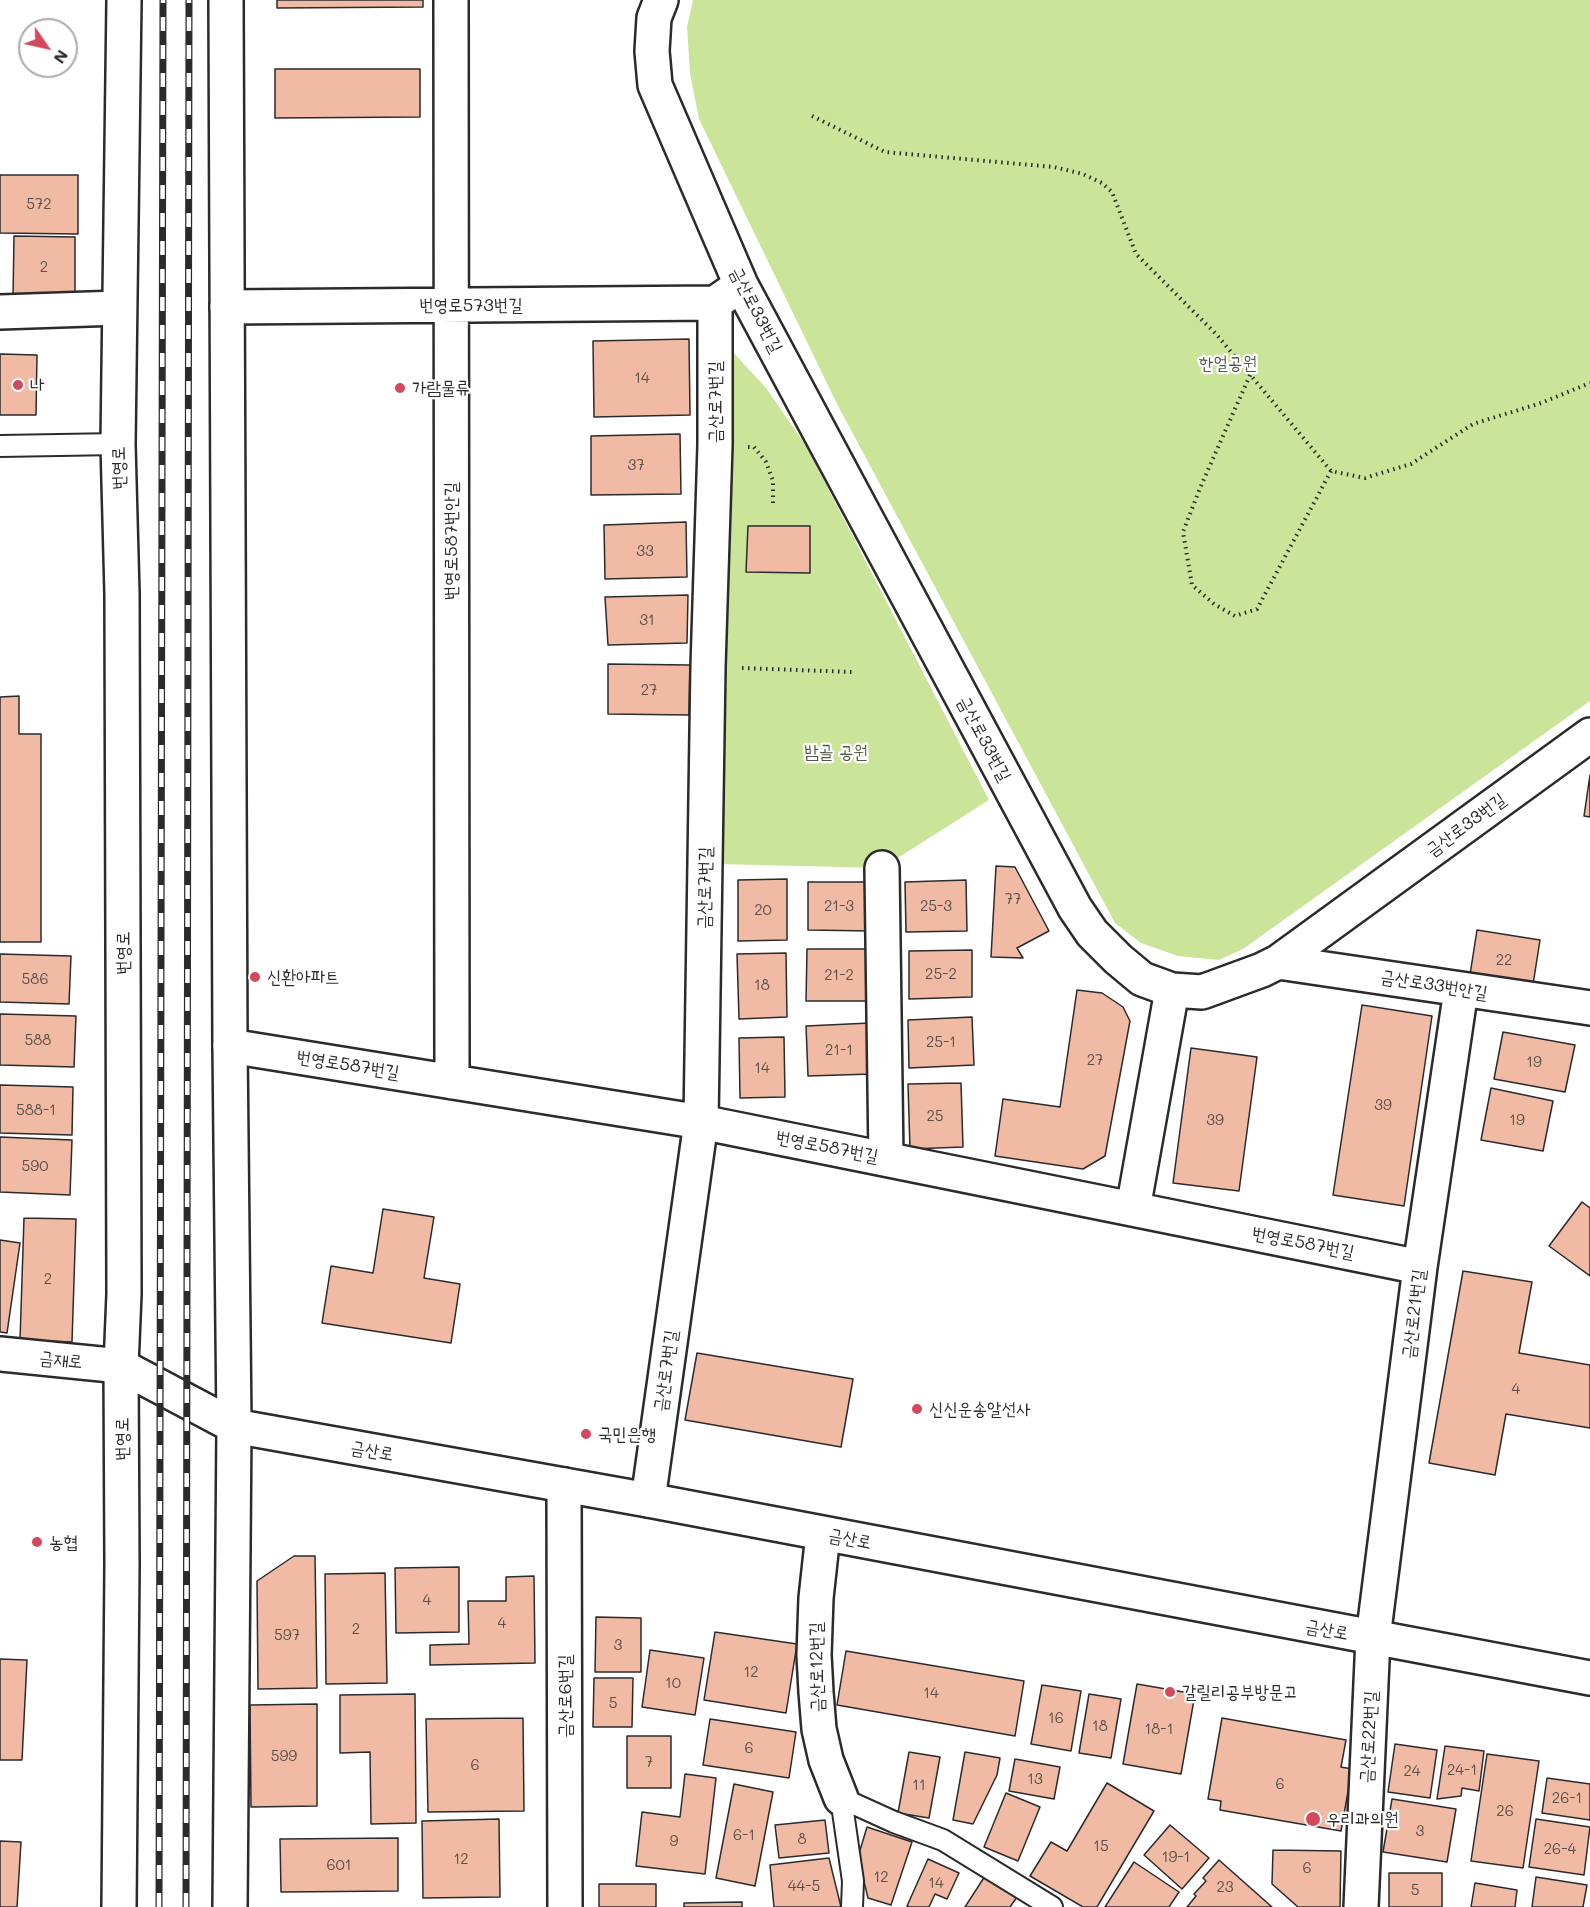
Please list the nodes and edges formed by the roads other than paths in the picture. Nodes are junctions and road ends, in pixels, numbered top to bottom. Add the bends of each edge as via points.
1 (124, 0) edge
2 (226, 0) edge
3 (451, 0) edge
4 (661, 0) edge
5 (728, 294) junction
6 (451, 305) junction
7 (227, 307) junction
8 (119, 309) junction
9 (0, 312) edge
10 (118, 444) junction
11 (0, 446) edge
12 (1590, 735) edge
13 (882, 868) dead end
14 (1278, 962) junction
15 (1172, 990) junction
16 (1461, 990) junction
17 (1590, 1008) edge
18 (230, 1046) junction
19 (452, 1082) junction
20 (701, 1122) junction
21 (886, 1159) junction
22 (1133, 1209) junction
23 (1420, 1267) junction
24 (0, 1355) edge
25 (121, 1366) junction
26 (234, 1426) junction
27 (564, 1485) junction
28 (648, 1500) junction
29 (823, 1534) junction
30 (1373, 1638) junction
31 (1590, 1678) edge
32 (841, 1798) junction
33 (119, 1907) edge
34 (230, 1907) edge
35 (565, 1907) edge
36 (852, 1907) edge
37 (1052, 1907) edge
38 (1361, 1907) edge

1 - 8 street, 번영로
2 - 7 street
3 - 6 street, 번영로587번안길
4 - 5 street, 금산로33번길 via 654,18 652,51 656,85
5 - 6 street, 번영로573번길
5 - 15 street, 금산로33번길 via 1075,908 1118,960 1142,979
5 - 20 street, 금산로7번길 via 715,446
6 - 7 street, 번영로573번길
6 - 19 street, 번영로587번안길
7 - 18 street
8 - 9 street
8 - 10 street, 번영로
10 - 11 lane
10 - 25 street, 번영로 via 122,636
12 - 14 street, 금산로33번길
13 - 21 street
14 - 15 street, 금산로33번길 via 1202,992
14 - 16 street, 금산로33번안길
15 - 22 street
16 - 17 street, 금산로33번안길
16 - 23 street, 금산로21번길
18 - 19 street, 번영로587번길
18 - 26 street
19 - 20 street, 번영로587번길
20 - 21 street, 번영로587번길
20 - 28 street, 금산로7번길
21 - 22 street, 번영로587번길
22 - 23 street, 번영로587번길
23 - 30 street, 금산로21번길
24 - 25 street, 금재로
25 - 26 street, 금산로
25 - 33 street, 번영로
26 - 27 street, 금산로
26 - 34 street
27 - 28 street, 금산로
27 - 35 street, 금산로6번길
28 - 29 street, 금산로
29 - 30 street, 금산로
29 - 32 street, 금산로12번길 via 816,1598 816,1692 826,1761
30 - 31 street, 금산로
30 - 38 street, 금산로22번길
32 - 36 lane via 853,1881
32 - 37 lane via 943,1840

